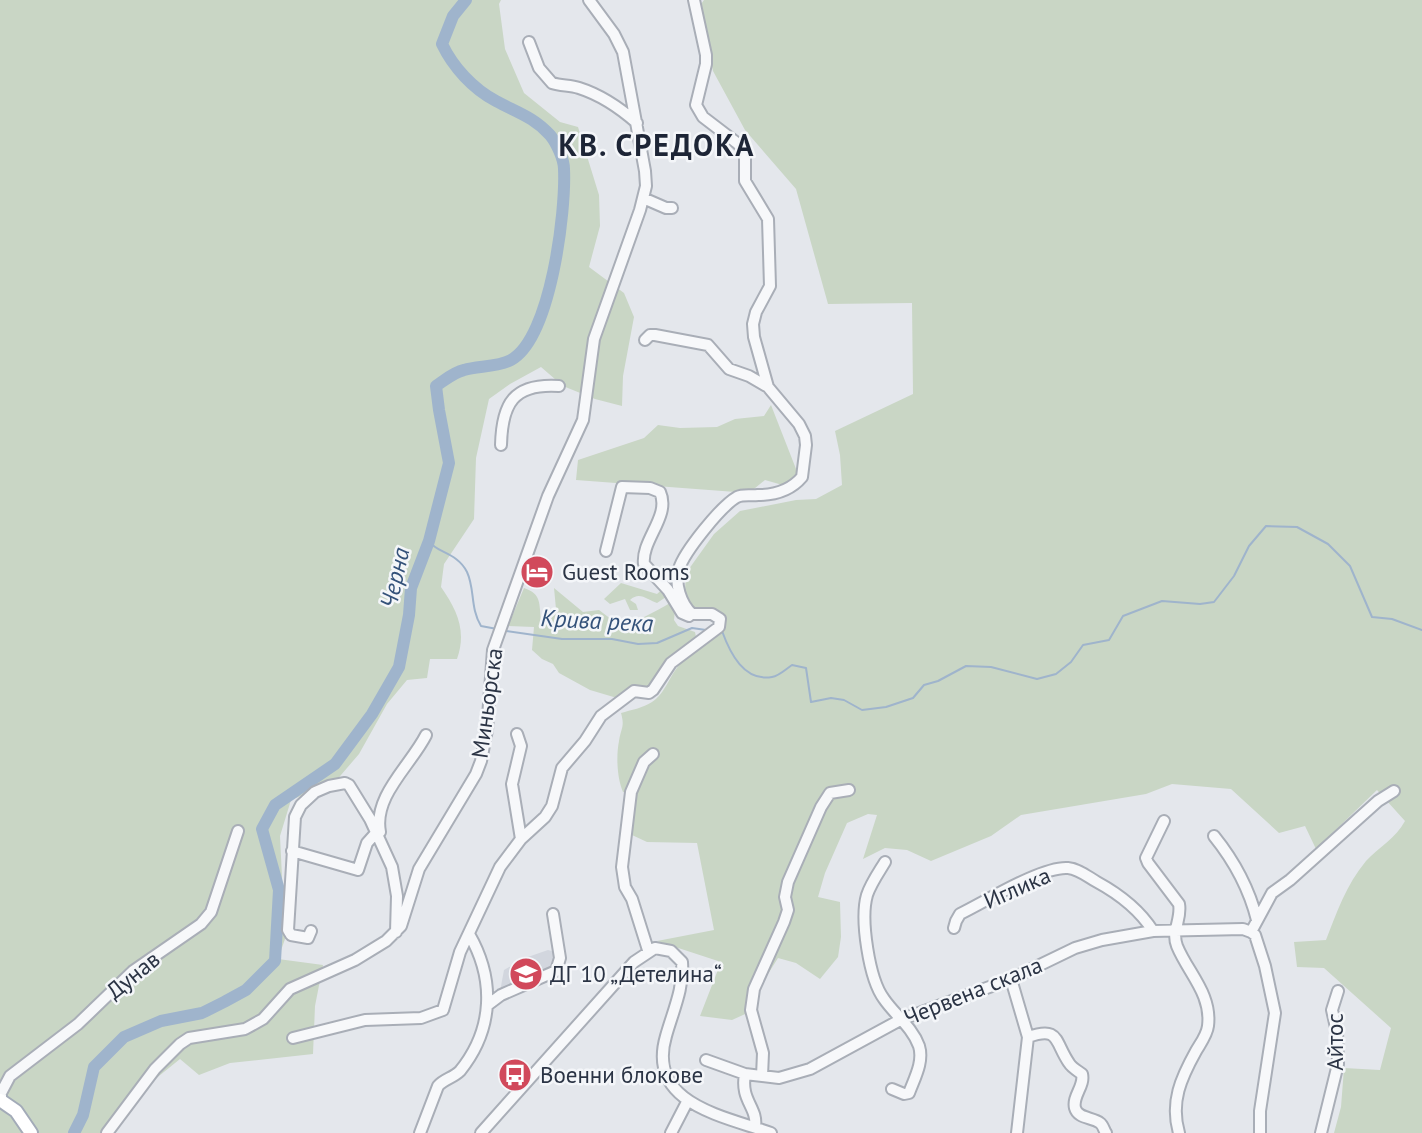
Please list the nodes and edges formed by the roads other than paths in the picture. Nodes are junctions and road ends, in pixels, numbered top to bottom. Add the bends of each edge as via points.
1 (589, 0) edge
2 (694, 0) edge
3 (529, 42) dead end
4 (637, 123) junction
5 (643, 198) junction
6 (672, 208) dead end
7 (645, 340) dead end
8 (559, 386) dead end
9 (768, 387) junction
10 (501, 445) dead end
11 (606, 551) dead end
12 (696, 614) junction
13 (517, 734) dead end
14 (426, 735) dead end
15 (653, 754) dead end
16 (849, 790) dead end
17 (1394, 791) dead end
18 (1164, 821) dead end
19 (238, 831) dead end
20 (1214, 836) dead end
21 (379, 837) junction
22 (521, 839) junction
23 (292, 851) junction
24 (885, 862) dead end
25 (553, 914) dead end
26 (1257, 920) junction
27 (954, 928) dead end
28 (311, 931) dead end
29 (1153, 931) junction
30 (1175, 931) junction
31 (396, 932) junction
32 (1251, 932) junction
33 (469, 934) junction
34 (648, 950) junction
35 (1011, 979) junction
36 (1338, 992) dead end
37 (489, 1004) junction
38 (900, 1020) junction
39 (1028, 1037) junction
40 (293, 1038) dead end
41 (706, 1060) dead end
42 (745, 1074) junction
43 (762, 1076) junction
44 (892, 1089) dead end
45 (1, 1100) edge
46 (687, 1102) junction
47 (755, 1127) junction
48 (31, 1133) edge
49 (107, 1133) edge
50 (420, 1133) edge
51 (481, 1133) edge
52 (671, 1133) edge
53 (771, 1133) edge
54 (1017, 1133) edge
55 (1106, 1133) edge
56 (1179, 1133) edge
57 (1260, 1133) edge
58 (1321, 1133) edge

1 - 4 street, Миньорска via 622,52
2 - 9 street via 706,55 696,105 703,117 746,154 745,181 768,219 770,286 753,324
3 - 4 street via 539,68 552,83 597,95
4 - 5 street, Миньорска via 645,171
5 - 6 street
5 - 31 street, Миньорска via 598,324 583,420 548,496 499,631 491,661 481,761 419,869 405,918
7 - 9 street via 655,335 708,345 729,369
8 - 10 street via 514,397 501,422
9 - 12 street via 805,436 802,477 776,493 738,496 701,534 679,569 678,579 682,599
11 - 12 street via 622,487 660,492 661,513 644,564 682,613
12 - 22 street via 716,615 719,627 671,663 649,693 635,691 601,716 562,768 545,817
13 - 22 street via 521,746 512,784
14 - 21 street via 398,775 380,813
15 - 34 street via 644,762 631,792 622,867
16 - 43 street via 830,793 821,807 789,882 784,922 754,989 751,1010 763,1053
17 - 26 street via 1272,893
18 - 30 street via 1146,858 1179,904
19 - 45 street, Дунав via 211,912 201,924 133,971 78,1024 10,1076
20 - 26 street via 1248,888
21 - 23 street via 367,843 358,870
21 - 23 street via 345,783 315,792 297,813
21 - 31 street via 397,896
22 - 33 street via 500,867
23 - 28 street via 288,930 291,935 308,938
24 - 38 street via 868,892 864,910 867,951 881,996
25 - 37 street via 560,958 556,971
26 - 32 street
27 - 29 street, Иглика via 960,914 1035,876 1066,868 1113,889
29 - 30 street, Червена скала
29 - 35 street, Червена скала via 1075,948
30 - 32 street, Червена скала
30 - 56 street via 1177,947 1197,978 1208,1027 1177,1092 1174,1118
31 - 49 street via 355,960 289,989 263,1019 245,1029 189,1038 180,1044
32 - 57 street via 1265,966 1275,1013
33 - 37 street via 482,960
33 - 40 street via 455,964 443,1010 421,1018 365,1020
34 - 46 street via 663,948 682,962 680,992 663,1058 673,1088
34 - 51 street
35 - 38 street, Червена скала
35 - 39 street
36 - 58 street, Айтос via 1332,1010 1338,1064
37 - 50 street via 472,1050 458,1073 438,1086
38 - 43 street, Червена скала via 810,1069 779,1078
38 - 44 street via 919,1046 920,1059 909,1093
39 - 54 street
39 - 55 street via 1043,1032 1058,1040 1070,1065 1084,1080 1075,1108 1100,1122
41 - 42 street, Червена скала
42 - 43 street, Червена скала
42 - 47 street via 744,1094
45 - 48 main road via 16,1111
46 - 47 street
46 - 52 street
47 - 53 street

